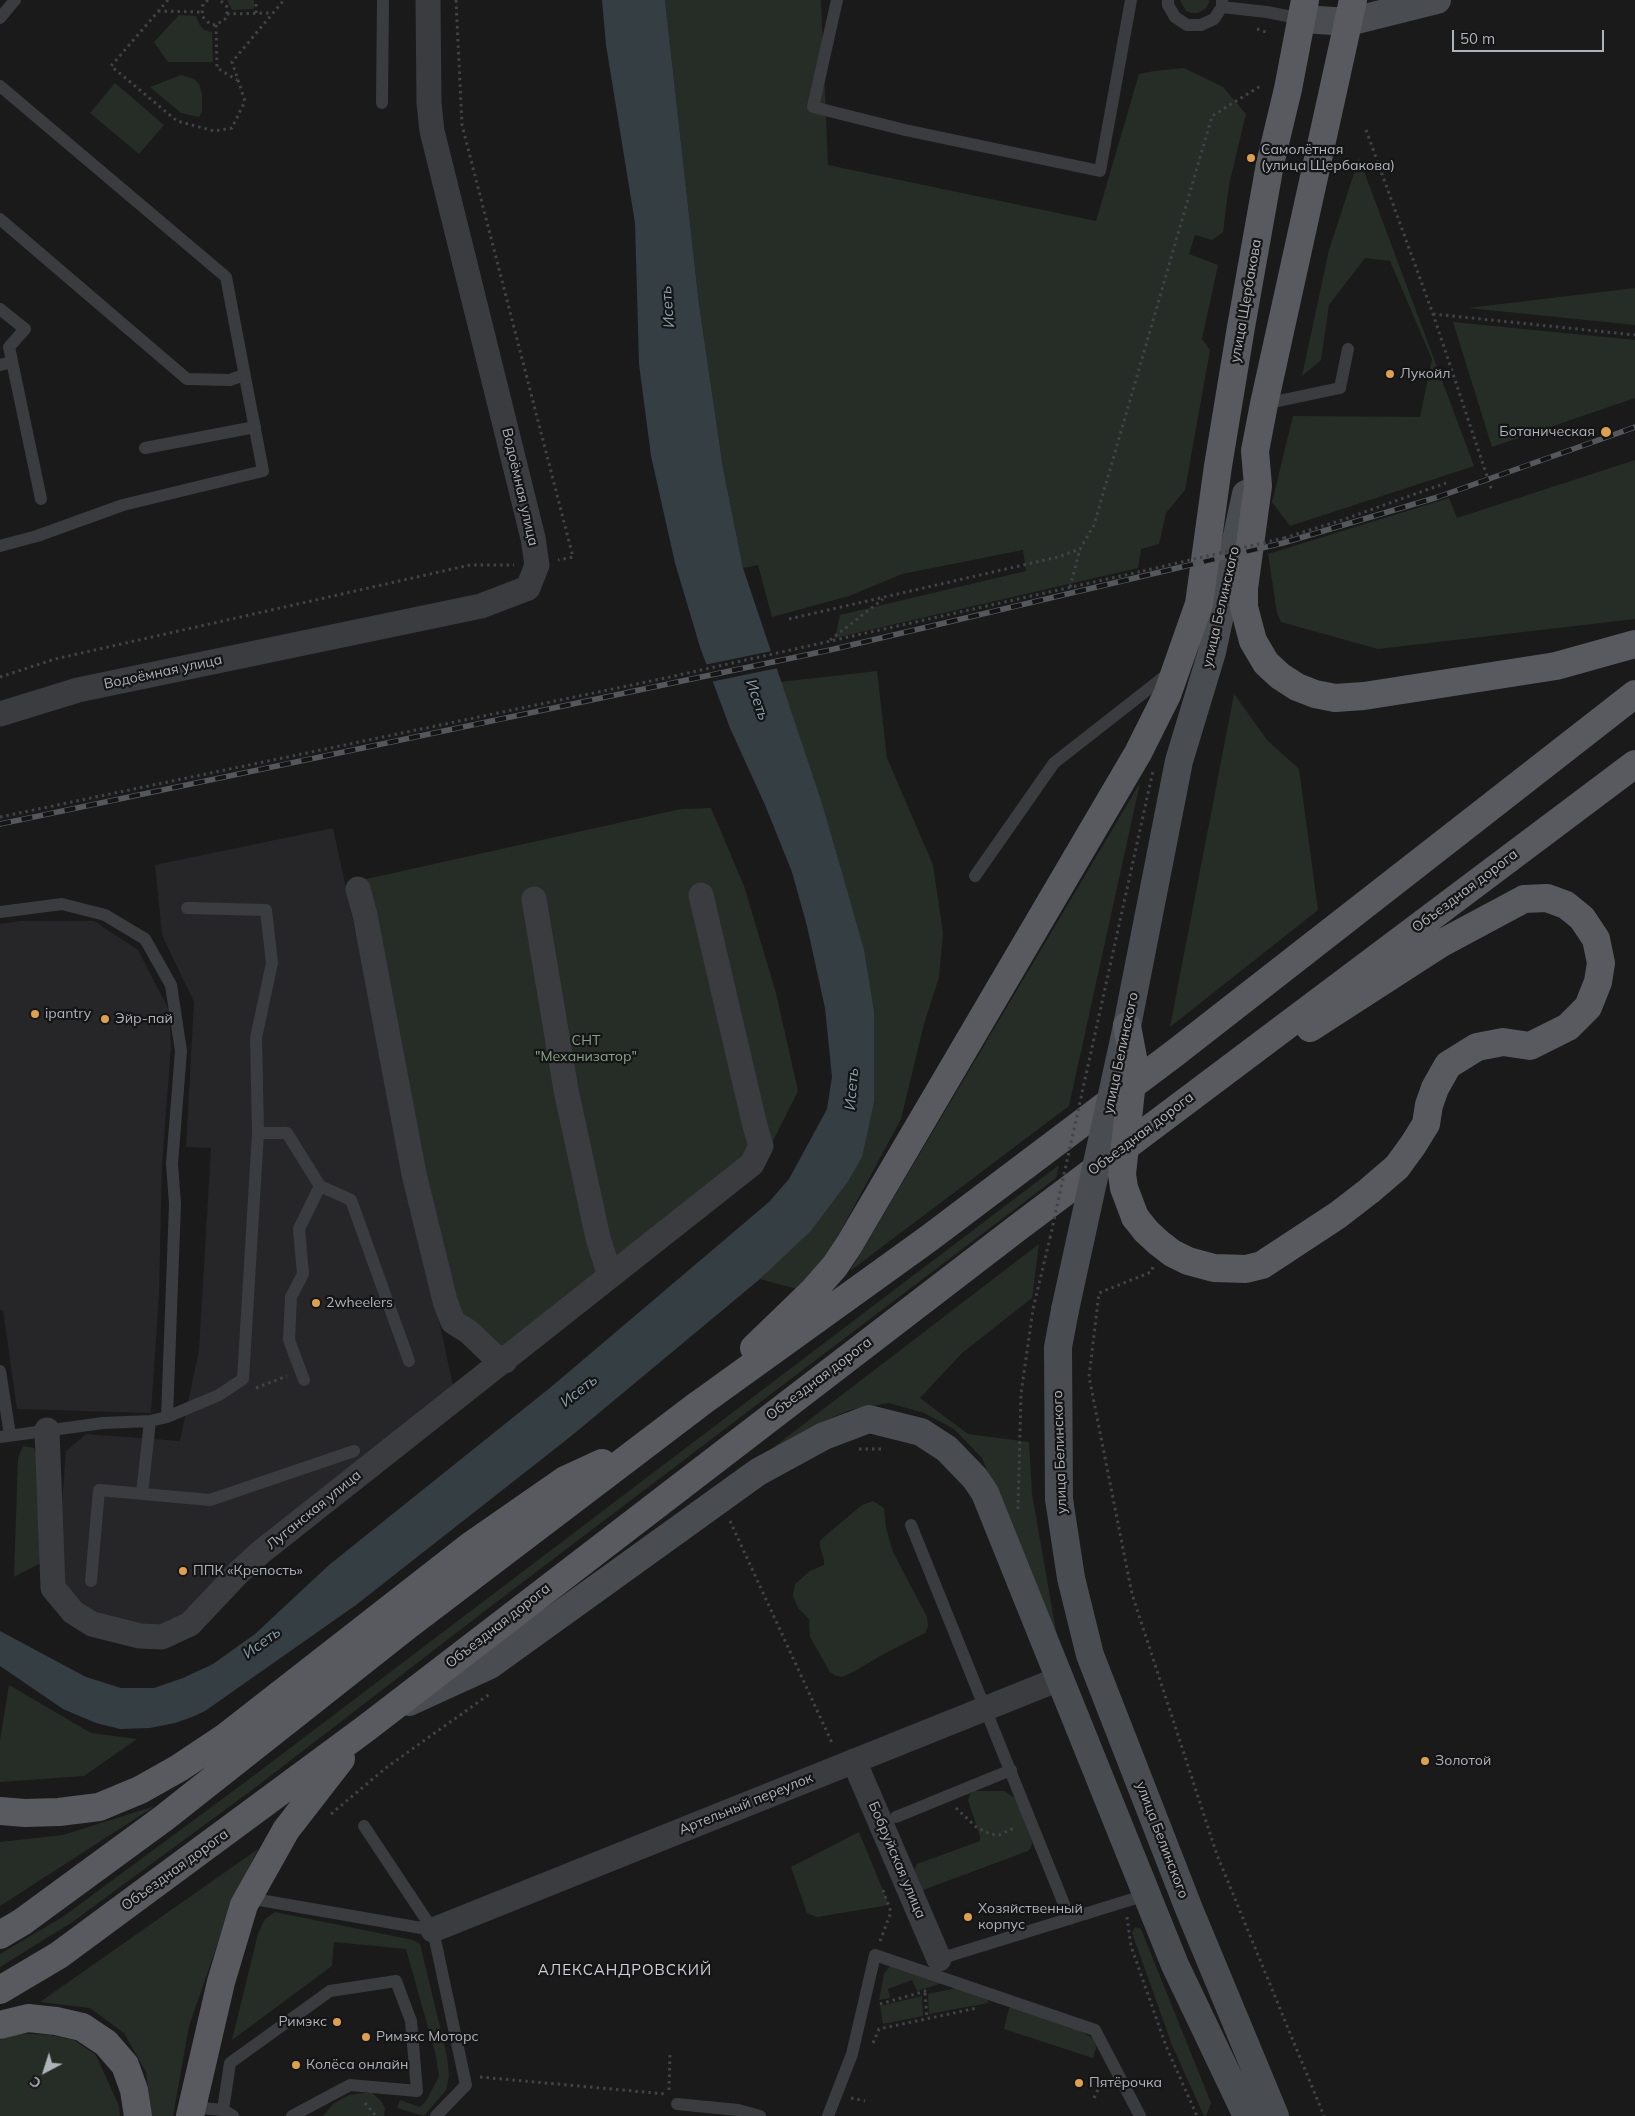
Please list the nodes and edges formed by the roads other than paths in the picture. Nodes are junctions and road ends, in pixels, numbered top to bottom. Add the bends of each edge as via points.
1 (15, 0) edge
2 (383, 0) edge
3 (428, 0) edge
4 (838, 0) edge
5 (1131, 0) edge
6 (1168, 0) edge
7 (1437, 0) edge
8 (1222, 4) edge
9 (1303, 10) edge
10 (1351, 11) edge
11 (0, 18) edge
12 (0, 86) edge
13 (382, 103) dead end
14 (0, 219) edge
15 (0, 309) edge
16 (1348, 349) dead end
17 (6, 363) edge
18 (244, 375) junction
19 (1264, 404) junction
20 (255, 427) junction
21 (145, 448) dead end
22 (1255, 451) junction
23 (41, 499) dead end
24 (0, 546) edge
25 (1199, 604) junction
26 (1635, 644) edge
27 (1177, 667) junction
28 (1635, 694) edge
29 (0, 714) edge
30 (1635, 764) edge
31 (1170, 768) junction
32 (975, 876) dead end
33 (358, 889) dead end
34 (701, 895) dead end
35 (534, 899) dead end
36 (187, 908) dead end
37 (0, 912) edge
38 (1127, 1026) junction
39 (1200, 1090) junction
40 (258, 1133) junction
41 (320, 1186) junction
42 (610, 1276) junction
43 (409, 1361) dead end
44 (505, 1361) junction
45 (0, 1371) edge
46 (304, 1380) dead end
47 (699, 1404) junction
48 (168, 1417) junction
49 (150, 1421) junction
50 (47, 1430) junction
51 (5, 1436) edge
52 (651, 1440) junction
53 (354, 1451) dead end
54 (142, 1494) junction
55 (911, 1525) dead end
56 (91, 1581) dead end
57 (1059, 1679) junction
58 (986, 1708) junction
59 (389, 1711) junction
60 (365, 1729) junction
61 (848, 1764) junction
62 (1011, 1770) junction
63 (0, 1811) edge
64 (896, 1817) dead end
65 (364, 1826) dead end
66 (1146, 1895) junction
67 (248, 1898) junction
68 (1070, 1919) junction
69 (433, 1930) junction
70 (0, 1935) edge
71 (939, 1959) joint
72 (0, 1990) edge
73 (0, 2025) edge
74 (680, 2104) road end
75 (191, 2112) edge
76 (228, 2113) edge
77 (138, 2116) edge
78 (292, 2116) edge
79 (436, 2116) edge
80 (760, 2116) edge
81 (828, 2116) edge
82 (1140, 2116) edge
83 (1245, 2116) edge
84 (1274, 2116) edge

1 - 11 lane
2 - 13 lane
3 - 29 street, Водоёмная улица via 432,131 527,511 537,564 528,588 481,606 78,690
4 - 5 lane via 813,107 1100,171
6 - 8 lane via 1175,17 1187,25 1201,26 1214,19
7 - 10 main road
8 - 9 lane via 1268,12
9 - 10 main road
9 - 25 main road, улица Щербакова via 1270,164 1241,327
10 - 19 main road
12 - 18 lane via 226,277
14 - 18 lane via 187,379 230,380
15 - 17 lane via 25,329 9,347
16 - 19 lane via 1340,388
17 - 23 lane
18 - 20 lane
19 - 22 main road
20 - 21 lane
20 - 24 lane via 263,471 123,505
22 - 26 main road via 1258,486 1244,607 1253,641 1266,663 1297,687 1335,698 1364,696 1556,666
22 - 31 main road, улица Белинского via 1212,652
25 - 27 main road, улица Щербакова
25 - 31 main road, улица Белинского
27 - 32 lane via 1054,763
27 - 47 main road, улица Щербакова via 1138,753 849,1245 814,1290
28 - 47 main road via 1167,1059 928,1239
30 - 39 main road, Объездная дорога
31 - 38 main road, улица Белинского
33 - 44 street via 414,1174 445,1301 453,1322
34 - 42 street, Луганская улица via 762,1146 752,1164
35 - 42 street via 566,1090 598,1238
36 - 40 lane via 266,910 272,962 256,1038
37 - 48 lane via 62,904 105,915 145,939 171,985 181,1051 172,1164 176,1204
38 - 39 main road, bridge via 1134,1063 1122,1174 1135,1217 1172,1253 1188,1261 1214,1268 1246,1269 1269,1261 1338,1215 1397,1167 1426,1124 1435,1088 1448,1065 1477,1047 1503,1042 1530,1046 1568,1027 1588,1007 1598,982 1601,963 1596,939 1582,918 1566,904 1547,898 1524,899 1440,944 1272,1053
38 - 84 main road, улица Белинского, bridge via 1058,1347 1059,1499 1071,1578 1090,1655
39 - 59 main road, Объездная дорога
40 - 41 lane via 287,1133
40 - 48 lane via 243,1379 219,1395
41 - 43 lane via 350,1200
41 - 46 lane via 299,1229 302,1274 291,1297 289,1340
42 - 44 street, Луганская улица
44 - 50 street, Луганская улица via 261,1552 190,1624 162,1637 140,1636 92,1624 73,1612 53,1588
45 - 51 lane
47 - 52 main road
48 - 49 lane
49 - 50 lane
49 - 54 lane
50 - 51 lane
52 - 63 main road via 565,1480 470,1546 224,1738 179,1768 140,1790 99,1807 59,1812
52 - 70 main road via 407,1626 164,1818
53 - 54 lane via 210,1500
54 - 56 lane via 99,1490
55 - 58 lane
57 - 58 street, Артельный переулок
57 - 59 main road via 992,1509 975,1478 947,1449 921,1432 869,1419 824,1436 758,1472 490,1665
57 - 66 main road
58 - 61 street, Артельный переулок
58 - 62 lane
59 - 60 main road, Объездная дорога
60 - 67 main road via 286,1830
60 - 72 main road, Объездная дорога via 59,1955
61 - 69 street, Артельный переулок
61 - 71 street, Бобруйская улица
62 - 64 lane
62 - 68 lane
65 - 69 lane
66 - 68 lane
66 - 83 main road via 1174,1965
67 - 69 lane
67 - 75 main road via 221,1982
68 - 71 lane
69 - 79 lane via 466,2085
73 - 77 main road via 28,2018 82,2027 106,2043 125,2065 134,2090
74 - 80 lane via 738,2110
75 - 76 lane
76 - 78 lane via 230,2063 330,1991 396,1981 411,2021 417,2090 350,2085
81 - 82 lane via 852,2054 874,1954 1095,2030

